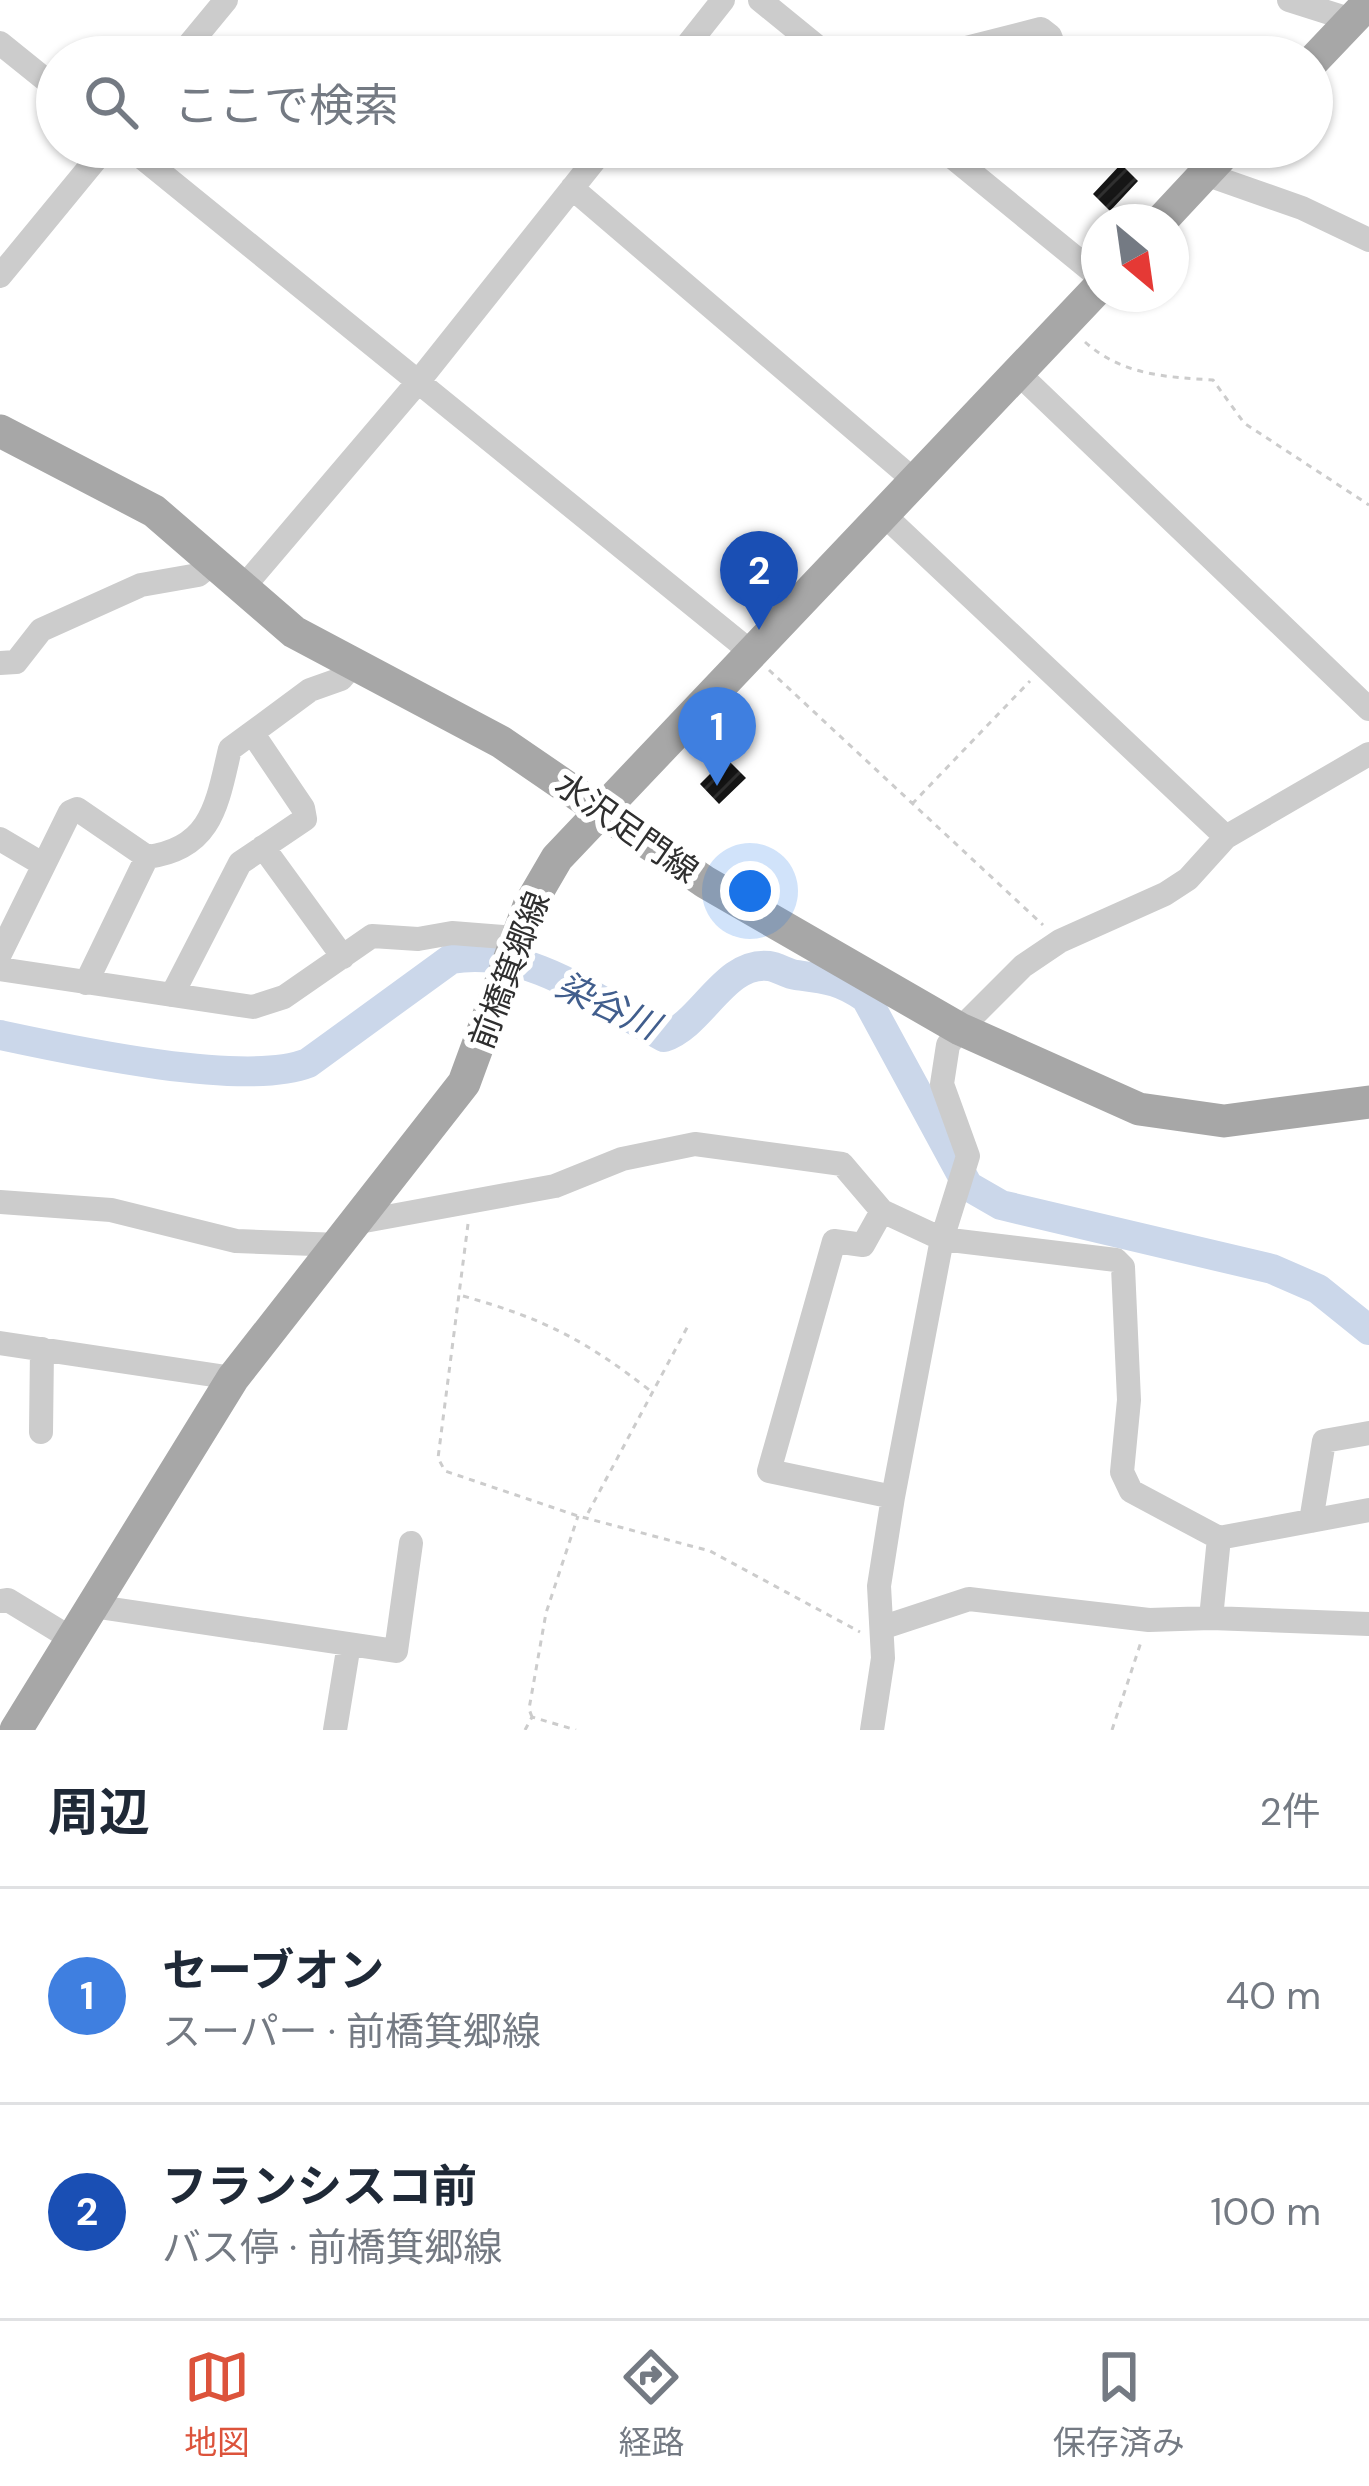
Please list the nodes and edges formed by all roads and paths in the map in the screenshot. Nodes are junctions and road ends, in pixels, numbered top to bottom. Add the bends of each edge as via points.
1 (226, 0) edge
2 (723, 0) edge
3 (760, 0) edge
4 (1289, 0) edge
5 (1360, 11) edge
6 (196, 36) edge
7 (695, 36) edge
8 (804, 36) edge
9 (1014, 36) edge
10 (1050, 36) edge
11 (1333, 40) edge
12 (0, 43) edge
13 (36, 72) edge
14 (89, 168) edge
15 (156, 168) edge
16 (588, 168) edge
17 (966, 168) edge
18 (1211, 168) edge
19 (1205, 174) junction
20 (572, 188) junction
21 (1177, 204) edge
22 (1369, 240) edge
23 (1081, 262) edge
24 (0, 276) edge
25 (1081, 306) edge
26 (1065, 323) junction
27 (1018, 373) junction
28 (418, 382) junction
29 (0, 431) edge
30 (915, 481) junction
31 (1369, 505) edge
32 (884, 514) junction
33 (212, 564) junction
34 (241, 590) junction
35 (751, 652) junction
36 (0, 663) edge
37 (354, 664) junction
38 (1044, 666) junction
39 (1369, 709) edge
40 (253, 734) junction
41 (1369, 754) edge
42 (912, 804) junction
43 (602, 810) junction
44 (1226, 837) junction
45 (0, 839) edge
46 (263, 847) junction
47 (147, 857) junction
48 (44, 865) junction
49 (1060, 941) junction
50 (516, 943) junction
51 (0, 954) edge
52 (343, 957) junction
53 (0, 969) edge
54 (86, 982) junction
55 (172, 995) junction
56 (960, 1029) junction
57 (1369, 1102) edge
58 (0, 1202) edge
59 (470, 1204) junction
60 (882, 1210) junction
61 (349, 1233) junction
62 (942, 1239) junction
63 (460, 1295) junction
64 (689, 1324) dead end
65 (0, 1343) edge
66 (42, 1349) junction
67 (233, 1378) junction
68 (652, 1393) junction
69 (41, 1432) dead end
70 (1369, 1433) edge
71 (893, 1497) junction
72 (1369, 1510) edge
73 (578, 1516) junction
74 (587, 1516) junction
75 (1311, 1521) junction
76 (1219, 1538) junction
77 (411, 1543) dead end
78 (0, 1601) edge
79 (92, 1606) junction
80 (1211, 1618) junction
81 (1149, 1620) junction
82 (1369, 1624) edge
83 (884, 1628) junction
84 (72, 1639) junction
85 (349, 1644) junction
86 (532, 1717) junction
87 (16, 1730) edge
88 (335, 1730) edge
89 (525, 1730) edge
90 (576, 1730) edge
91 (872, 1730) edge
92 (1112, 1730) edge

1 - 6 street
2 - 7 street
3 - 8 street
4 - 5 street
5 - 11 main road
9 - 10 street via 1041,29
12 - 13 street
14 - 24 street
15 - 28 street
16 - 20 street
17 - 23 street
18 - 19 main road
19 - 21 main road
19 - 22 street
20 - 28 street
20 - 30 street
25 - 26 main road, 前橋箕郷線
26 - 27 main road, 前橋箕郷線
26 - 31 path via 1107,361 1154,376 1213,380 1244,423
27 - 30 main road, 前橋箕郷線
27 - 39 street
28 - 34 street
28 - 35 street
29 - 33 main road, 水沢足門線 via 130,494
30 - 32 main road, 前橋箕郷線
32 - 35 main road, 前橋箕郷線
32 - 38 street
33 - 34 main road, 水沢足門線
33 - 36 street via 40,630 16,662
34 - 37 main road, 水沢足門線 via 294,632
35 - 42 path
35 - 43 main road, 前橋箕郷線
37 - 40 street
37 - 43 main road, 水沢足門線 via 501,742
38 - 42 path
38 - 44 street
40 - 46 street via 305,820
40 - 47 street via 230,749 214,820 172,854
41 - 44 street
42 - 49 path
43 - 50 main road, 前橋箕郷線 via 548,872
43 - 56 main road, 水沢足門線 via 705,882
44 - 49 street via 1165,894
45 - 48 street
46 - 52 street
46 - 55 street via 240,863 222,892
47 - 48 street via 77,808
47 - 54 street
48 - 51 street
49 - 56 street
50 - 52 street via 452,932 372,936
50 - 61 main road, 前橋箕郷線 via 464,1083
52 - 55 street via 284,997 253,1006
53 - 54 street
54 - 55 street
56 - 57 main road, 水沢足門線 via 1139,1109 1224,1121
56 - 62 street via 948,1045 942,1084 968,1156
58 - 61 street via 111,1210 236,1241
59 - 60 street via 555,1186 622,1159 713,1144 842,1164
59 - 61 street
59 - 63 path
60 - 62 street
60 - 71 street via 862,1245 834,1241 769,1471
61 - 67 main road, 前橋箕郷線
62 - 71 street
62 - 76 street via 1116,1260 1123,1268 1129,1400 1122,1472 1144,1500
63 - 68 path via 590,1344
63 - 73 path via 438,1458 445,1471 476,1484
64 - 68 path
65 - 66 street
66 - 67 street
66 - 69 street
67 - 79 main road, 前橋箕郷線
68 - 74 path
70 - 75 street via 1324,1442
71 - 83 street via 879,1586
72 - 75 street
73 - 74 path
73 - 86 path via 547,1612
74 - 83 path via 710,1551 850,1628
75 - 76 street
76 - 80 street
77 - 85 street via 396,1651
78 - 84 street
79 - 84 main road, 前橋箕郷線
79 - 85 street
80 - 81 street
80 - 82 street
81 - 83 street via 968,1599
81 - 92 path
83 - 91 street
84 - 87 main road, 前橋箕郷線
85 - 88 street
86 - 89 path
86 - 90 path

